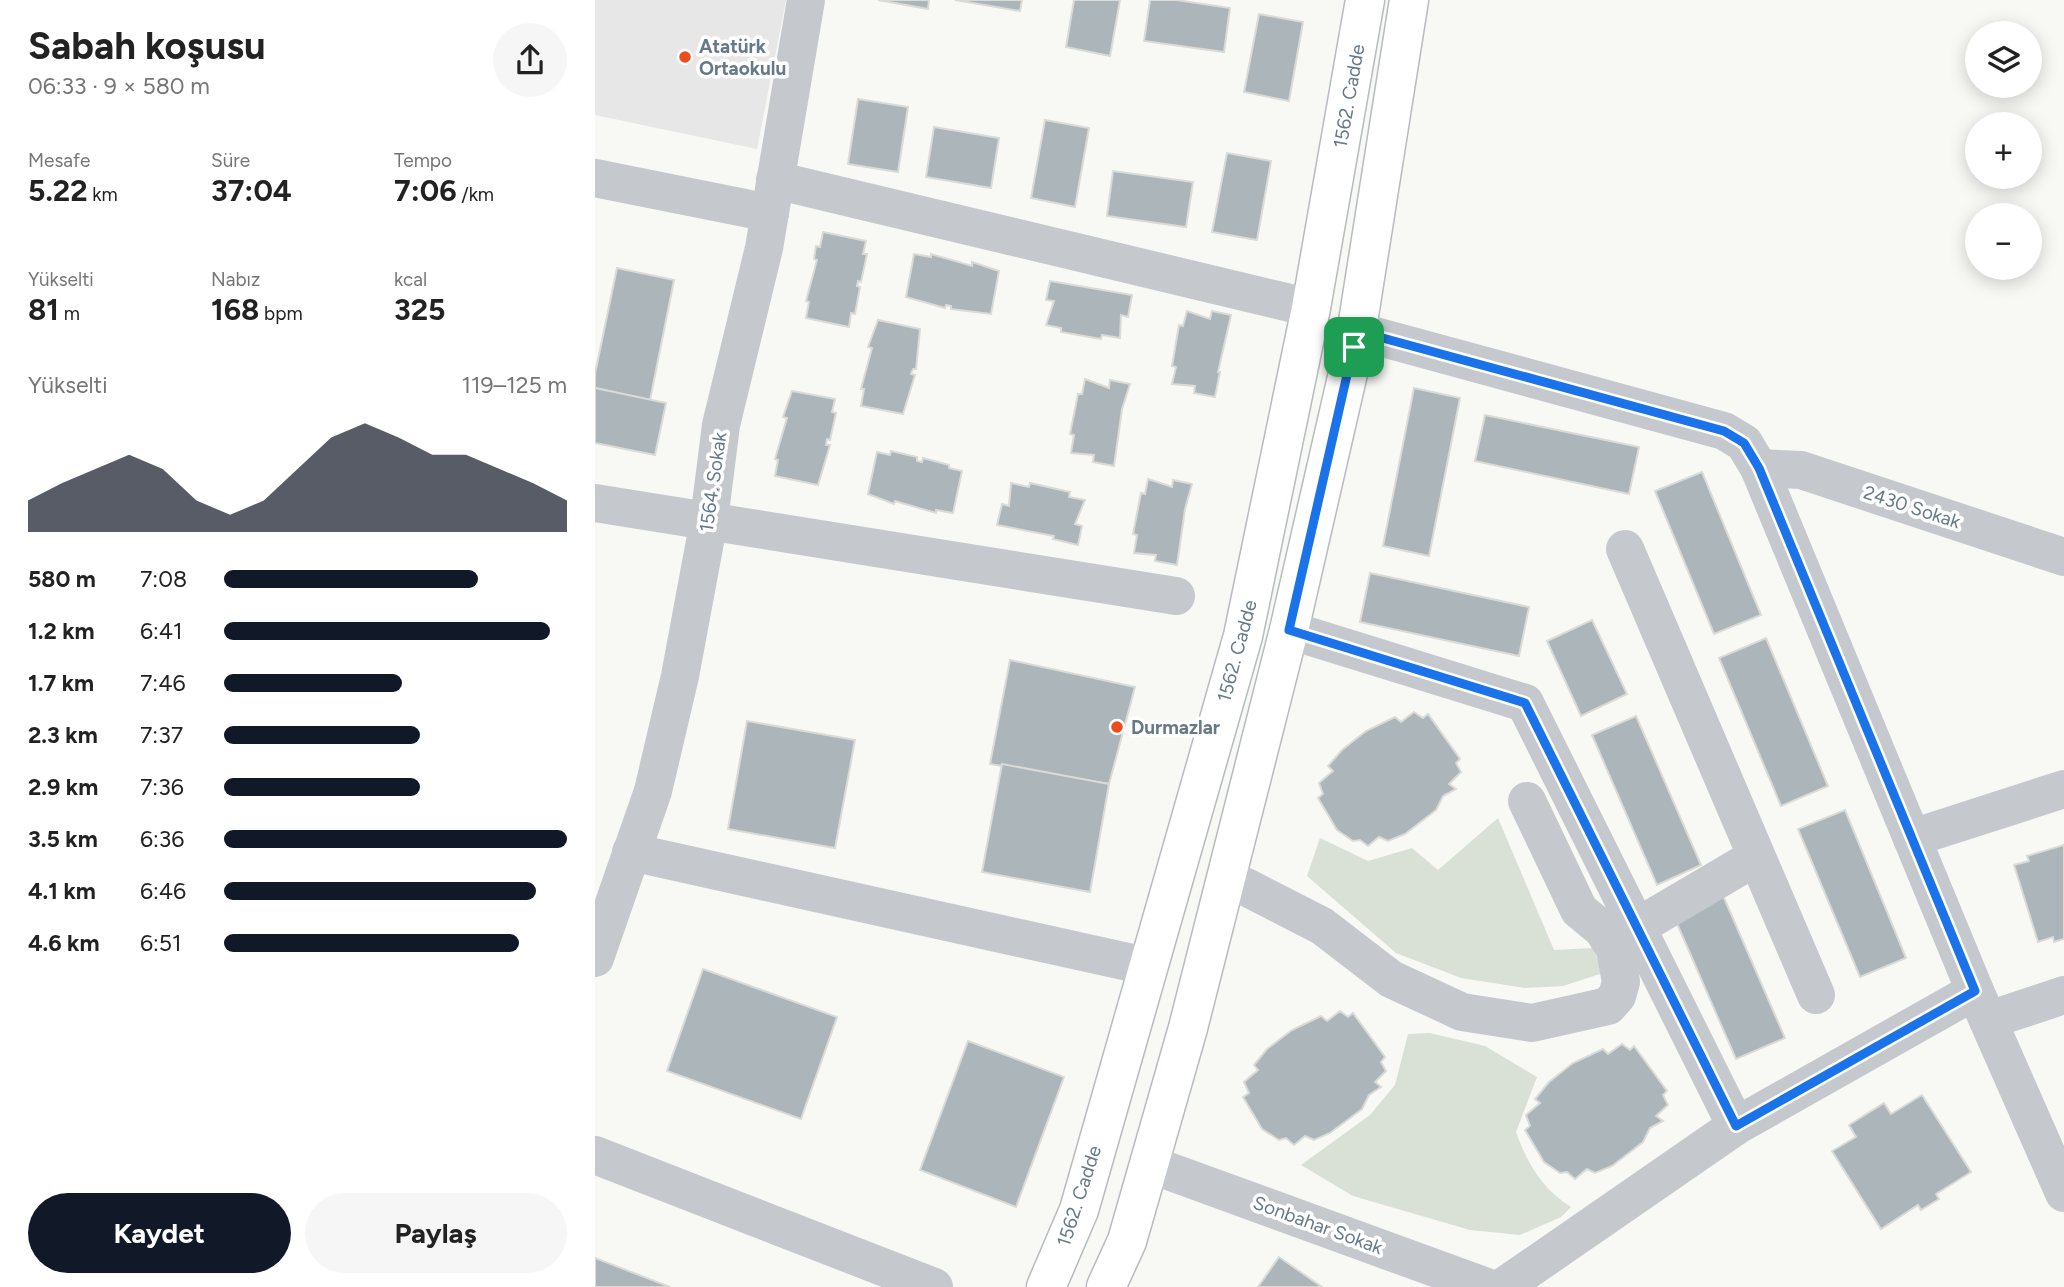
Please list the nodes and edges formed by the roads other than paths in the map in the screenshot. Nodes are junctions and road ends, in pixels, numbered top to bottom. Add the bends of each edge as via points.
1 (806, 0) edge
2 (1365, 0) edge
3 (1409, 0) edge
4 (595, 178) edge
5 (772, 196) junction
6 (1311, 308) junction
7 (1357, 331) junction
8 (1759, 468) junction
9 (595, 503) edge
10 (709, 520) junction
11 (1625, 549) dead end
12 (2064, 557) edge
13 (1176, 596) dead end
14 (1289, 630) junction
15 (2064, 789) edge
16 (1527, 801) dead end
17 (1912, 838) junction
18 (632, 852) junction
19 (1756, 857) junction
20 (1226, 880) junction
21 (603, 907) edge
22 (1637, 927) junction
23 (595, 958) edge
24 (1146, 966) junction
25 (1816, 995) dead end
26 (2062, 1001) edge
27 (1982, 1006) junction
28 (1736, 1126) junction
29 (595, 1155) edge
30 (1149, 1164) junction
31 (2064, 1194) edge
32 (934, 1287) edge
33 (1046, 1287) edge
34 (1106, 1287) edge
35 (1487, 1287) edge
36 (1503, 1287) edge

1 - 5 street, 1564. Sokak
2 - 6 main road, 1562. Cadde
3 - 7 main road
4 - 5 street
5 - 6 street
5 - 10 street, 1564. Sokak via 721,425
6 - 24 main road, 1562. Cadde via 1244,636
7 - 8 street via 1724,431 1744,443
7 - 14 main road
8 - 12 street, 2430 Sokak via 1801,470
8 - 17 street
9 - 10 street
10 - 13 street
10 - 18 street, 1564. Sokak via 677,689 653,791
11 - 19 street
14 - 20 main road
14 - 22 street via 1525,703
15 - 17 street
16 - 20 street via 1579,911 1603,930 1615,949 1621,982 1608,1006 1532,1023 1462,1012 1391,979 1322,926
17 - 27 street
18 - 21 street, 1564. Sokak
18 - 24 street
19 - 22 street
19 - 25 street
20 - 30 main road
21 - 23 street, 1564. Sokak
22 - 28 street
24 - 33 main road, 1562. Cadde via 1079,1210
26 - 27 street
27 - 28 street
27 - 31 street
28 - 36 street
29 - 32 street
30 - 34 main road via 1127,1241
30 - 35 street, Sonbahar Sokak

